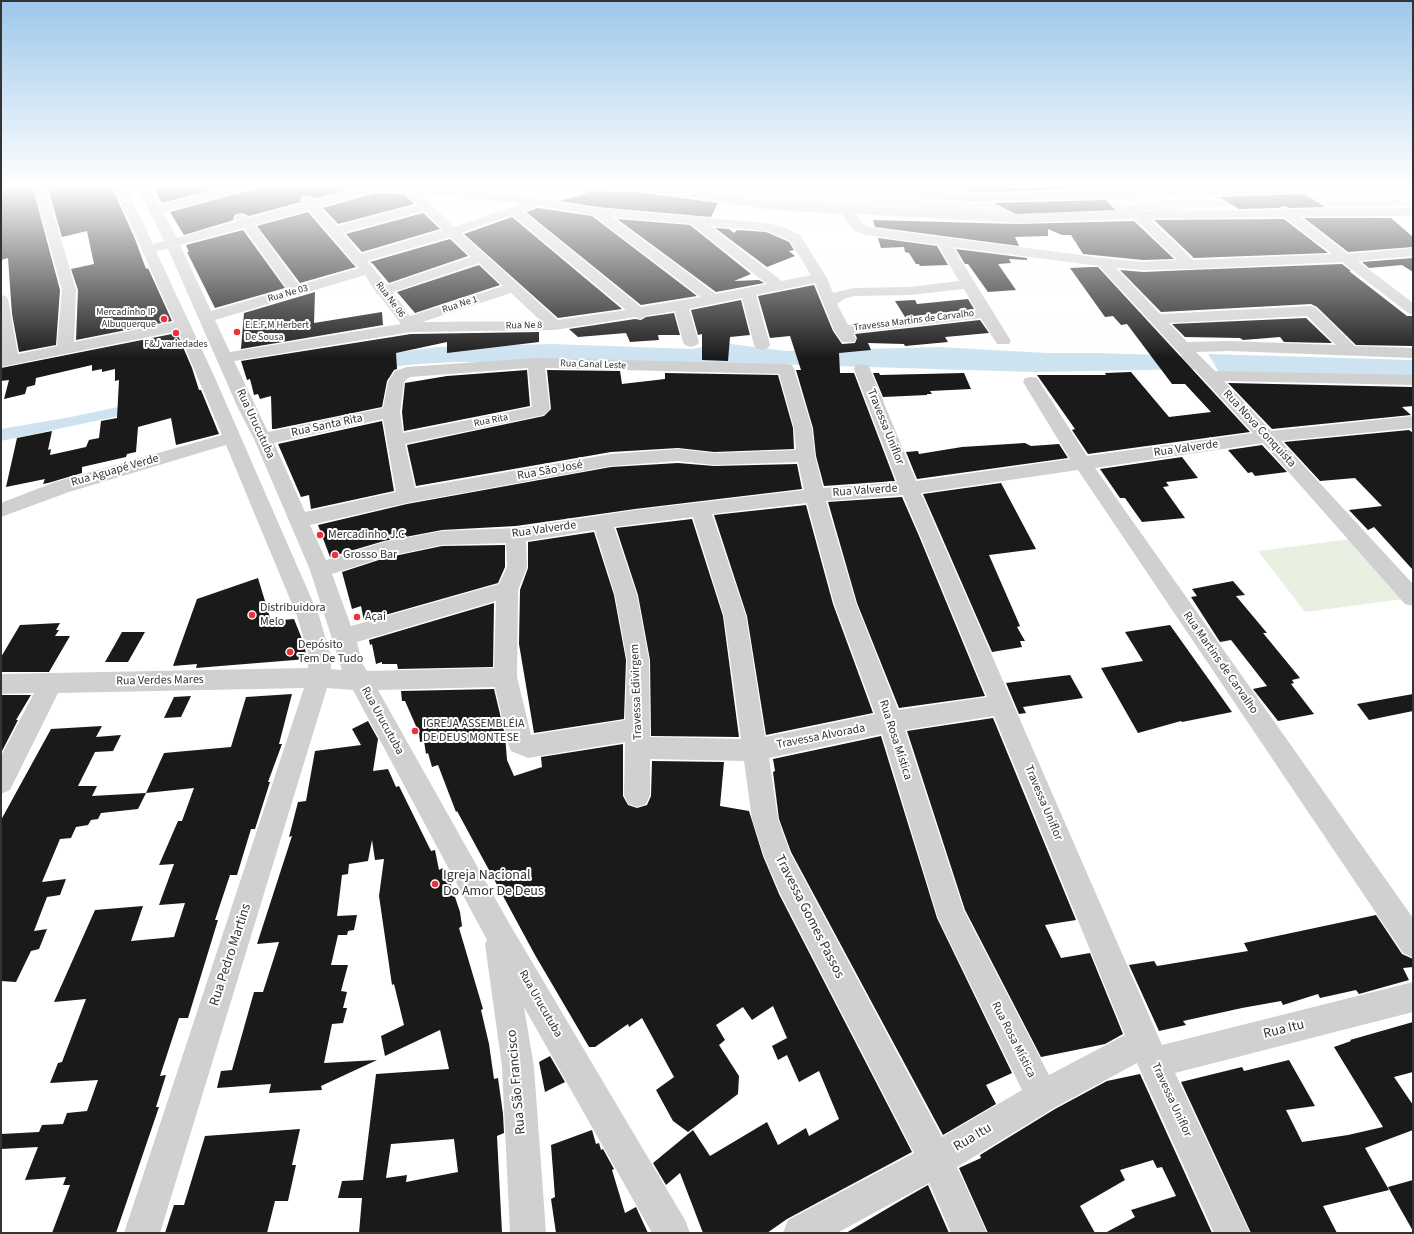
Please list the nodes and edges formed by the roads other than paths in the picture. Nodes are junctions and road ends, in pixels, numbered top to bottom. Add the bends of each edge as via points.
1 (942, 242) edge
2 (55, 243) edge
3 (159, 243) edge
4 (171, 243) edge
5 (261, 243) edge
6 (345, 243) edge
7 (423, 243) edge
8 (464, 243) edge
9 (553, 243) edge
10 (638, 243) edge
11 (723, 243) edge
12 (798, 243) edge
13 (1027, 243) edge
14 (1167, 243) edge
15 (1325, 243) edge
16 (148, 245) joint
17 (1413, 252) edge
18 (481, 258) junction
19 (1346, 258) junction
20 (1104, 262) junction
21 (363, 265) junction
22 (1190, 265) junction
23 (820, 278) junction
24 (968, 284) junction
25 (780, 287) junction
26 (513, 288) junction
27 (296, 291) junction
28 (382, 291) junction
29 (748, 293) junction
30 (1, 299) edge
31 (714, 300) junction
32 (829, 303) junction
33 (681, 306) junction
34 (1413, 310) edge
35 (986, 313) junction
36 (640, 314) junction
37 (207, 317) junction
38 (1156, 319) junction
39 (183, 325) junction
40 (409, 325) junction
41 (555, 326) junction
42 (1003, 341) dead end
43 (691, 342) dead end
44 (762, 345) dead end
45 (1182, 347) junction
46 (65, 350) junction
47 (1350, 350) junction
48 (1413, 353) edge
49 (225, 358) junction
50 (6, 361) edge
51 (536, 363) junction
52 (786, 369) joint
53 (862, 369) dead end
54 (1210, 376) junction
55 (1413, 380) edge
56 (1031, 382) dead end
57 (391, 412) junction
58 (1413, 422) edge
59 (1267, 437) junction
60 (231, 438) junction
61 (263, 439) junction
62 (395, 440) junction
63 (806, 456) junction
64 (1083, 464) junction
65 (909, 488) junction
66 (815, 494) junction
67 (407, 496) junction
68 (700, 509) junction
69 (1, 510) edge
70 (298, 521) junction
71 (602, 522) junction
72 (516, 535) junction
73 (320, 570) junction
74 (507, 590) junction
75 (1413, 598) edge
76 (344, 636) junction
77 (505, 677) junction
78 (319, 678) junction
79 (360, 681) junction
80 (52, 682) junction
81 (1, 684) edge
82 (1002, 705) junction
83 (890, 722) junction
84 (638, 738) junction
85 (756, 750) junction
86 (1, 782) edge
87 (637, 795) dead end
88 (499, 933) junction
89 (1413, 943) edge
90 (1413, 996) edge
91 (1149, 1053) junction
92 (1042, 1096) junction
93 (936, 1160) junction
94 (142, 1233) edge
95 (528, 1233) edge
96 (672, 1233) edge
97 (801, 1233) edge
98 (969, 1233) edge
99 (1232, 1233) edge

1 - 24 street
2 - 46 street via 69,290
3 - 16 street
4 - 37 street, Rua Urucutuba
5 - 27 street
6 - 21 street, Rua Ne 06
7 - 21 street, Rua Ne 03
8 - 18 street
9 - 36 street
10 - 31 street
11 - 25 street
12 - 23 street
13 - 20 street
14 - 22 street
15 - 19 street
16 - 39 street
17 - 19 street
18 - 26 street
18 - 28 street
19 - 22 street
19 - 34 street
20 - 22 street via 1143,266
20 - 38 street, Rua Nova Conquista
21 - 27 street, Rua Ne 03
21 - 28 street, Rua Ne 06
23 - 25 street, Rua Ne 8
23 - 32 street
24 - 32 street via 910,291 854,292 839,296
24 - 35 street
25 - 29 street, Rua Ne 8
26 - 40 street, Rua Ne 1
26 - 41 street
27 - 37 street, Rua Ne 03
28 - 40 street, Rua Ne 06
29 - 31 street, Rua Ne 8
29 - 44 street
30 - 50 street
31 - 33 street, Rua Ne 8
32 - 35 street, Travessa Martins de Carvalho via 845,334
33 - 36 street, Rua Ne 8
33 - 43 street
35 - 42 street
36 - 41 street, Rua Ne 8
37 - 49 street, Rua Urucutuba
38 - 45 street, Rua Nova Conquista
38 - 47 street via 1311,311
39 - 46 street
39 - 60 street
40 - 41 street, Rua Ne 8
40 - 49 street, Rua Ne 8
45 - 47 street
45 - 54 street, Rua Nova Conquista
46 - 50 street
47 - 48 street
49 - 61 street, Rua Urucutuba
51 - 52 street, Rua Canal Leste
51 - 57 street, Rua Canal Leste via 413,371 401,375 396,382
51 - 62 street, Rua Rita via 541,409 538,411
52 - 63 street, Rua Rosa Mística via 804,428
53 - 65 street, Travessa Uniflor
54 - 55 street
54 - 59 street, Rua Nova Conquista
56 - 64 street, Rua Martins de Carvalho
57 - 61 street, Rua Santa Rita
57 - 62 street
58 - 59 street, Rua Valverde
59 - 64 street, Rua Valverde
59 - 75 street, Rua Nova Conquista
60 - 69 street, Rua Aguapé Verde via 62,487
60 - 78 street via 308,616 318,649
61 - 70 street, Rua Urucutuba
62 - 67 street
63 - 66 street, Rua Rosa Mística
63 - 67 street, Rua São José via 714,459 678,455 611,460
64 - 65 street, Rua Valverde
64 - 89 street, Rua Martins de Carvalho
65 - 66 street, Rua Valverde
65 - 82 street, Travessa Uniflor
66 - 68 street, Rua Valverde
66 - 83 street, Rua Rosa Mística via 845,603
67 - 70 street, Rua São José
68 - 71 street, Rua Valverde
68 - 85 street, Travessa Gomes Passos via 735,616
70 - 73 street, Rua Urucutuba
71 - 72 street, Rua Valverde
71 - 84 street, Travessa Edivirgem via 619,570 633,625 638,660
72 - 73 street, Rua Valverde via 414,542
72 - 74 street via 517,567
73 - 76 street, Rua Urucutuba
74 - 76 street
74 - 77 street
76 - 79 street, Rua Urucutuba via 351,664
77 - 79 street
77 - 84 street, Travessa Alvorada via 520,743 528,746
78 - 79 street, Rua Verdes Mares
78 - 80 street, Rua Verdes Mares
78 - 94 street, Rua Pedro Martins
79 - 88 street, Rua Urucutuba
80 - 81 street, Rua Verdes Mares
80 - 86 street
82 - 83 street, Travessa Alvorada
82 - 91 street, Travessa Uniflor
83 - 85 street, Travessa Alvorada
83 - 92 street, Rua Rosa Mística via 952,918
84 - 85 street, Travessa Alvorada
84 - 87 street, Travessa Edivirgem
85 - 93 street, Travessa Gomes Passos via 765,819 787,877
88 - 95 street, Rua São Francisco via 518,1068
88 - 96 street, Rua Urucutuba
90 - 91 street, Rua Itu
91 - 92 street, Rua Itu
91 - 99 street, Travessa Uniflor
92 - 93 street, Rua Itu
93 - 97 street, Rua Itu
93 - 98 street, Travessa Gomes Passos

